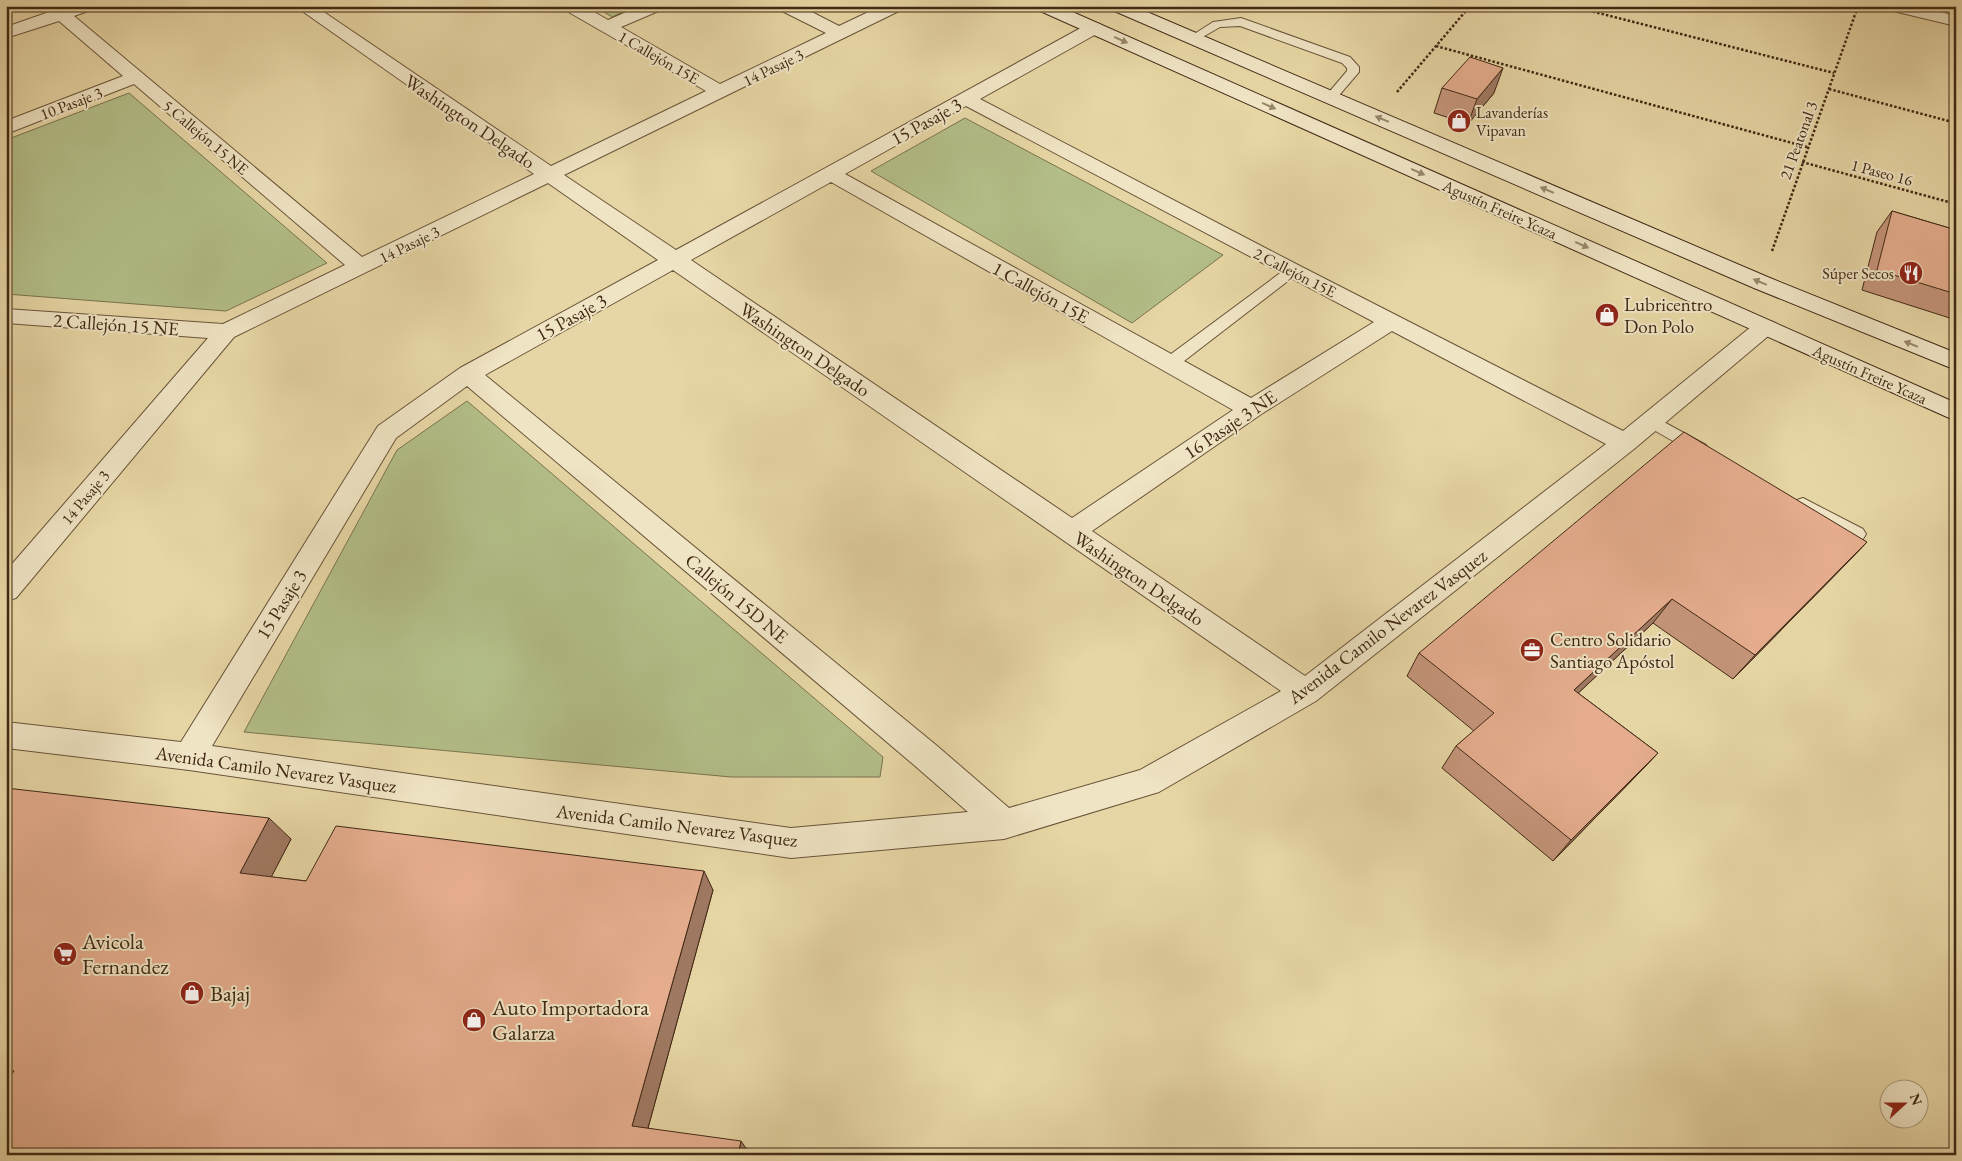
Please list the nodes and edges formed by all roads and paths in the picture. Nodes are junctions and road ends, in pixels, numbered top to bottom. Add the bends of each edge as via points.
1 (85, 6) edge
2 (303, 6) edge
3 (571, 6) edge
4 (655, 6) edge
5 (786, 6) edge
6 (895, 6) edge
7 (1044, 6) edge
8 (1118, 6) edge
9 (1470, 6) edge
10 (1571, 6) edge
11 (1858, 6) edge
12 (1901, 7) edge
13 (57, 10) edge
14 (1956, 21) edge
15 (607, 27) junction
16 (1094, 28) junction
17 (6, 33) edge
18 (841, 34) junction
19 (1194, 38) junction
20 (1436, 46) junction
21 (1834, 73) junction
22 (136, 77) junction
23 (1828, 90) junction
24 (720, 92) junction
25 (1331, 97) junction
26 (966, 99) junction
27 (1377, 116) junction
28 (1956, 124) edge
29 (6, 128) edge
30 (1807, 147) junction
31 (1802, 162) junction
32 (831, 174) junction
33 (550, 175) junction
34 (1956, 204) edge
35 (674, 260) junction
36 (361, 267) junction
37 (1292, 271) junction
38 (1762, 282) junction
39 (6, 316) edge
40 (1391, 321) junction
41 (1765, 327) junction
42 (226, 332) junction
43 (1956, 362) edge
44 (1169, 364) junction
45 (468, 374) junction
46 (1251, 409) junction
47 (1956, 413) edge
48 (1651, 422) junction
49 (1625, 443) junction
50 (1712, 456) edge
51 (1789, 497) edge
52 (1071, 532) junction
53 (1857, 534) edge
54 (6, 590) edge
55 (1306, 692) junction
56 (6, 735) edge
57 (189, 756) junction
58 (1004, 824) junction

1 - 13 street
2 - 33 street, Washington Delgado
3 - 15 street, 1 Callejón 15E
4 - 15 street
5 - 18 street
6 - 18 street, 14 Pasaje 3
7 - 16 street, Agustín Freire Ycaza
8 - 19 street, Agustín Freire Ycaza
9 - 20 path
10 - 21 path
11 - 21 path, 21 Peatonal 3
12 - 14 street
13 - 17 street
13 - 22 street, 5 Callejón 15 NE
15 - 24 street, 1 Callejón 15E
16 - 26 street, 15 Pasaje 3
16 -> 41 street, Agustín Freire Ycaza
18 - 24 street, 14 Pasaje 3
19 - 25 street, Agustín Freire Ycaza
19 - 25 lane via 1217,24 1241,22 1346,60 1353,67 1353,72
20 - 27 path
20 - 30 path
21 - 23 path, 21 Peatonal 3
22 - 29 street, 10 Pasaje 3
22 - 36 street, 5 Callejón 15 NE
23 - 28 path
23 - 30 path, 21 Peatonal 3
24 - 33 street, 14 Pasaje 3
25 - 27 street, Agustín Freire Ycaza
26 - 32 street, 15 Pasaje 3
26 - 37 street, 2 Callejón 15E
38 -> 27 street, Agustín Freire Ycaza
30 - 31 path, 21 Peatonal 3
31 - 34 path, 1 Paseo 16
31 - 38 path, 21 Peatonal 3
32 - 35 street, 15 Pasaje 3
32 - 44 street, 1 Callejón 15E
33 - 35 street, Washington Delgado
33 - 36 street, 14 Pasaje 3
35 - 45 street, 15 Pasaje 3
35 - 52 street, Washington Delgado
36 - 42 street, 14 Pasaje 3
37 - 40 street, 2 Callejón 15E
37 - 44 lane
43 -> 38 street, Agustín Freire Ycaza
39 - 42 street, 2 Callejón 15 NE
40 - 46 street, 16 Pasaje 3 NE
40 - 49 street, 2 Callejón 15E
41 - 47 street, Agustín Freire Ycaza
41 - 48 street, Avenida Camilo Nevarez Vasquez
42 - 54 street, 14 Pasaje 3
44 - 46 street, 1 Callejón 15E
45 - 57 street, 15 Pasaje 3 via 387,432
45 - 58 street, Callejón 15D NE via 918,748
46 - 52 street, 16 Pasaje 3 NE
48 - 49 street, Avenida Camilo Nevarez Vasquez
48 - 50 lane
49 - 55 street, Avenida Camilo Nevarez Vasquez
51 - 53 lane
52 - 55 street, Washington Delgado
55 - 58 street, Avenida Camilo Nevarez Vasquez via 1148,782
56 - 57 street, Avenida Camilo Nevarez Vasquez
57 - 58 street, Avenida Camilo Nevarez Vasquez via 791,843

